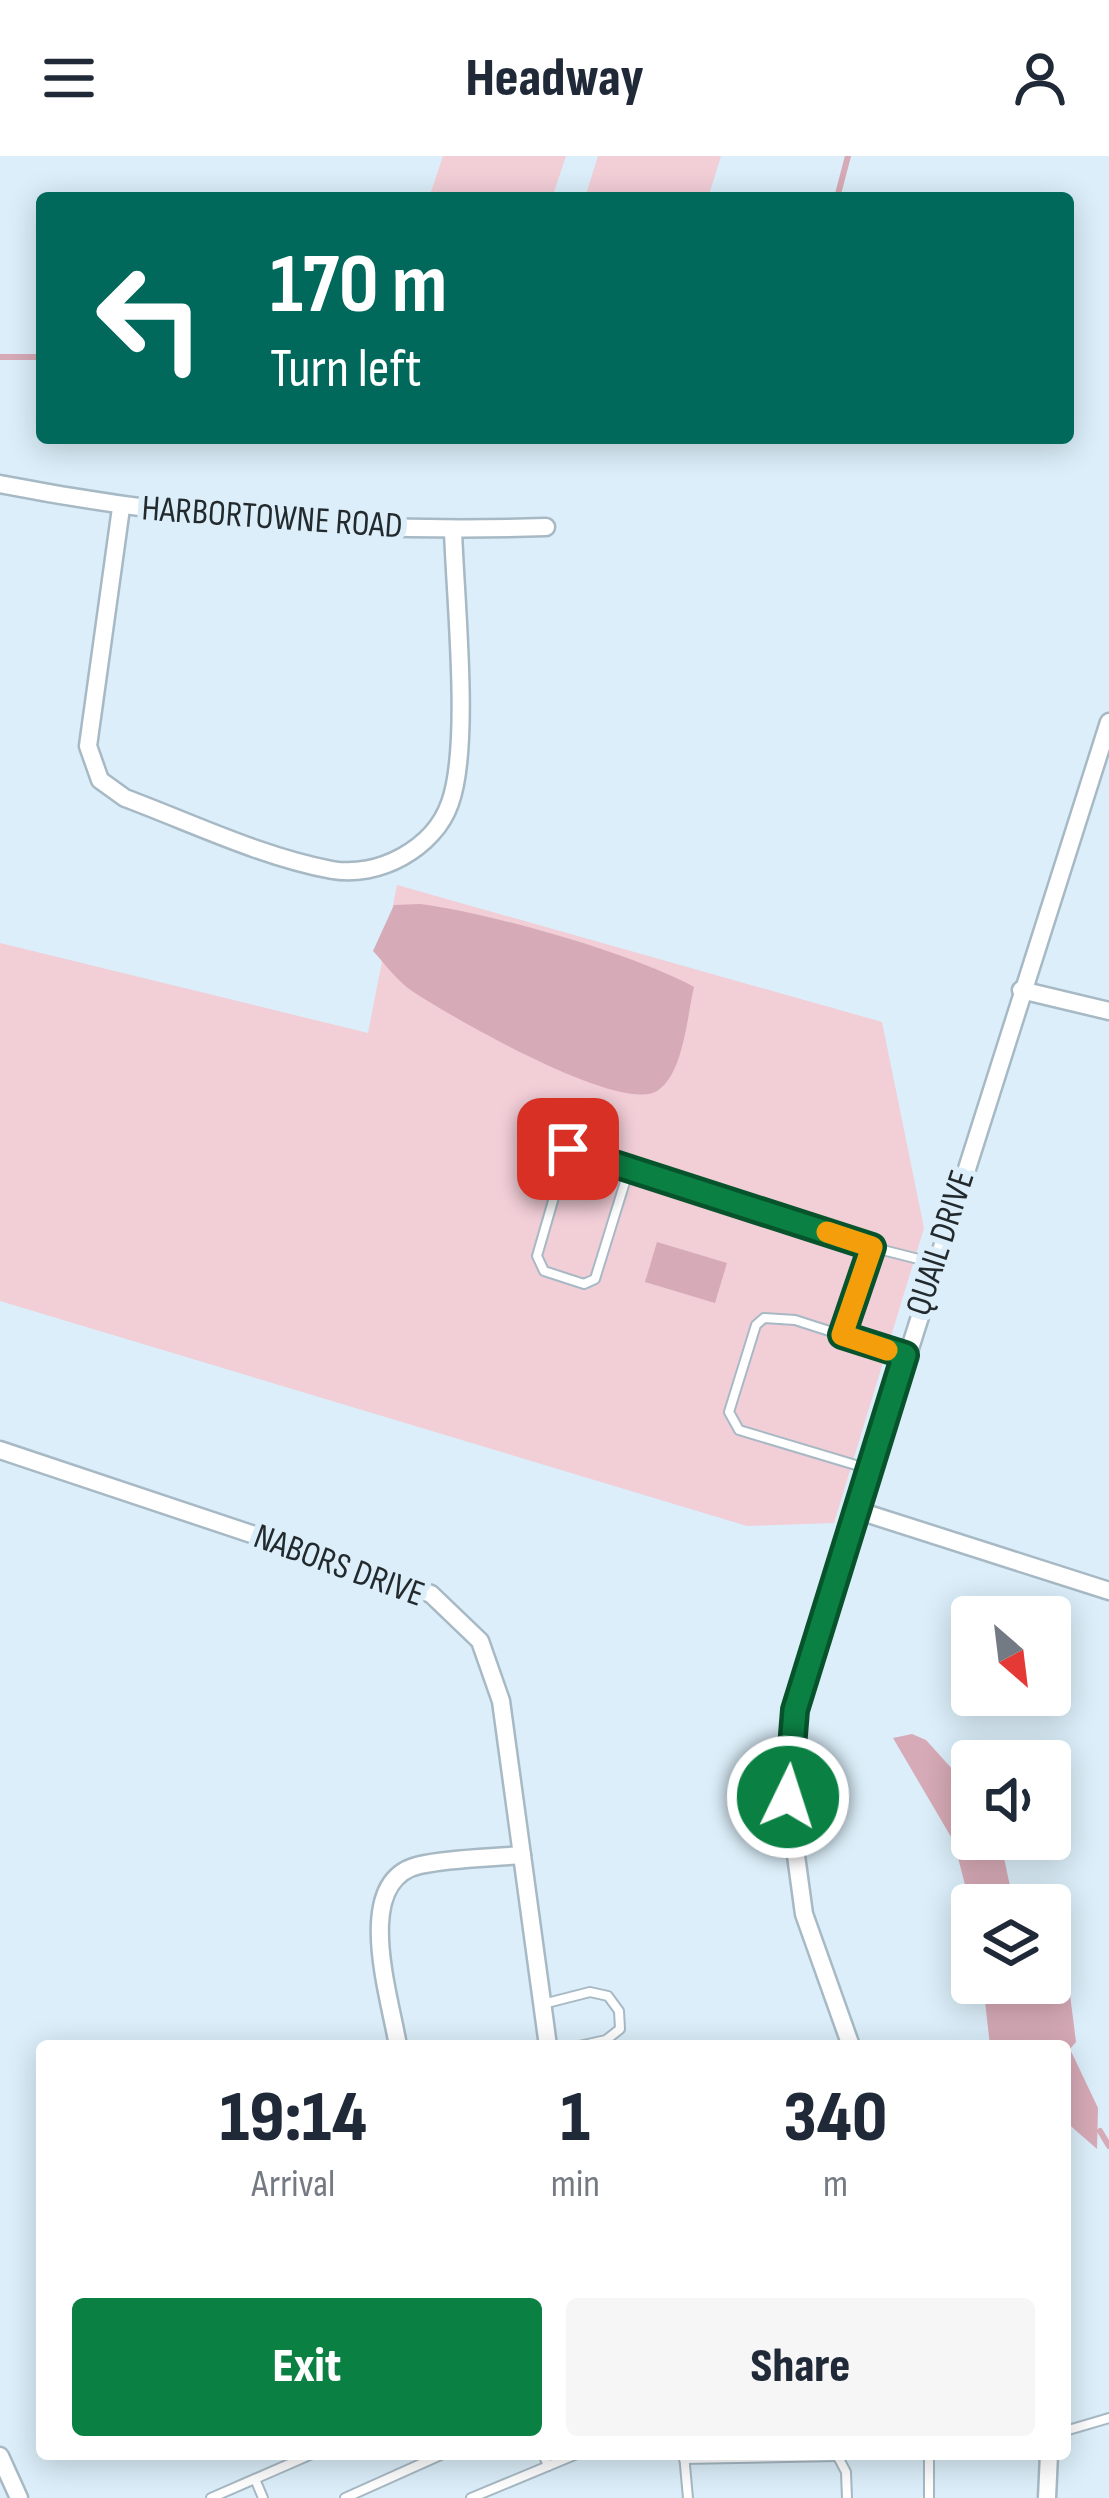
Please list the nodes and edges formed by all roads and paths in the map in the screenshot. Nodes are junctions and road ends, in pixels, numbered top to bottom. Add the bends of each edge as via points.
1 (0, 484) edge
2 (121, 508) junction
3 (546, 527) dead end
4 (453, 530) junction
5 (1109, 722) edge
6 (1021, 990) junction
7 (1109, 1011) edge
8 (629, 1168) junction
9 (872, 1247) junction
10 (934, 1263) junction
11 (842, 1335) junction
12 (905, 1355) junction
13 (0, 1450) edge
14 (869, 1469) junction
15 (856, 1510) junction
16 (1109, 1591) edge
17 (521, 1855) junction
18 (542, 2005) junction
19 (397, 2040) edge
20 (547, 2040) edge
21 (606, 2040) edge
22 (849, 2040) edge
23 (1109, 2418) edge
24 (1071, 2429) edge
25 (0, 2456) edge
26 (298, 2460) edge
27 (430, 2460) edge
28 (546, 2460) edge
29 (563, 2460) edge
30 (684, 2460) edge
31 (840, 2460) edge
32 (929, 2460) edge
33 (1049, 2460) edge
34 (548, 2466) junction
35 (255, 2479) junction
36 (363, 2494) edge
37 (16, 2498) edge
38 (211, 2498) edge
39 (263, 2498) edge
40 (345, 2498) edge
41 (471, 2498) edge
42 (688, 2498) edge
43 (847, 2498) edge
44 (929, 2498) edge
45 (1047, 2498) edge

1 - 2 street, HARBORTOWNE ROAD
2 - 4 street, HARBORTOWNE ROAD
2 - 4 street via 88,746 100,780 125,798 335,870 380,869 420,845 449,806 459,757
3 - 4 street, HARBORTOWNE ROAD
5 - 6 street, QUAIL DRIVE
6 - 7 street
6 - 10 street, QUAIL DRIVE
8 - 8 lane via 568,1149 537,1256 544,1271 584,1284 595,1279
8 - 9 lane
9 - 10 lane
9 - 11 lane
10 - 12 street, QUAIL DRIVE
11 - 12 lane
11 - 14 lane via 764,1318 729,1412 739,1430
12 - 14 street, QUAIL DRIVE
13 - 17 street, NABORS DRIVE via 431,1594 479,1641 501,1701
14 - 15 street, QUAIL DRIVE
15 - 16 street
15 - 22 street, QUAIL DRIVE via 795,1710 788,1797 804,1914
17 - 18 street, NABORS DRIVE
17 - 19 street via 416,1865 393,1877 377,1903
18 - 20 street, NABORS DRIVE
18 - 21 lane via 590,1992 608,1996 620,2029
23 - 24 lane
25 - 37 street
26 - 35 lane
27 - 36 lane
28 - 34 lane
29 - 34 lane
30 - 42 lane
31 - 43 lane
32 - 44 lane
33 - 45 street
34 - 41 lane
35 - 38 lane
35 - 39 lane
36 - 40 lane

